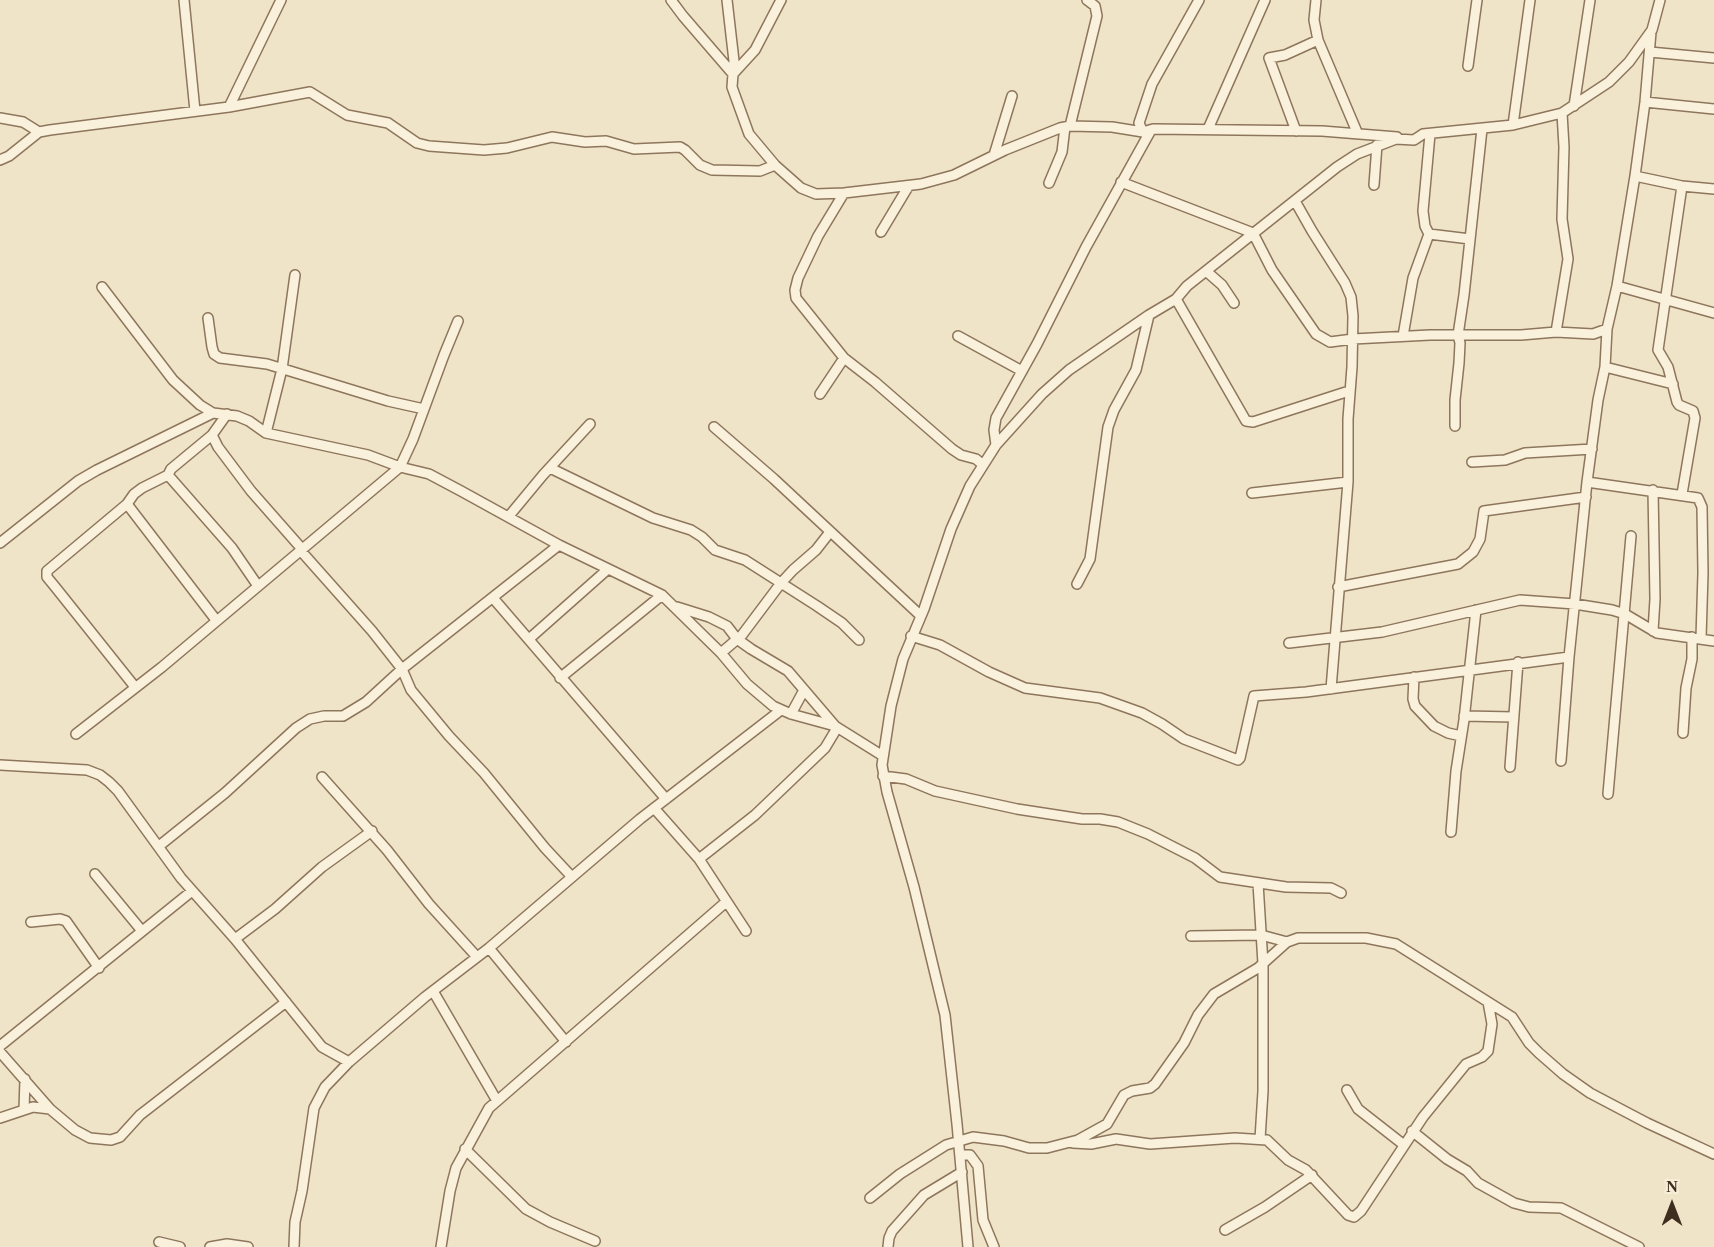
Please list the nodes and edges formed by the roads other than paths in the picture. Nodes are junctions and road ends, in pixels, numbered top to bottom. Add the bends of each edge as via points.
1 (184, 0) edge
2 (281, 0) edge
3 (671, 0) edge
4 (727, 0) edge
5 (781, 0) edge
6 (1087, 0) edge
7 (1199, 0) edge
8 (1264, 0) edge
9 (1316, 0) edge
10 (1478, 0) edge
11 (1530, 0) edge
12 (1590, 0) edge
13 (1660, 0) edge
14 (1652, 30) junction
15 (1317, 40) junction
16 (1650, 52) junction
17 (1714, 58) edge
18 (1468, 66) dead end
19 (733, 74) junction
20 (1012, 96) dead end
21 (1645, 102) junction
22 (1574, 106) junction
23 (229, 107) junction
24 (1714, 109) edge
25 (195, 111) junction
26 (1562, 113) junction
27 (0, 118) edge
28 (1513, 125) junction
29 (1068, 127) junction
30 (1208, 129) junction
31 (1482, 129) junction
32 (1148, 130) junction
33 (1296, 131) junction
34 (39, 132) junction
35 (1357, 132) junction
36 (1430, 134) junction
37 (1414, 140) junction
38 (1377, 145) junction
39 (994, 155) junction
40 (0, 160) edge
41 (775, 165) junction
42 (1635, 176) junction
43 (1121, 182) junction
44 (1049, 183) dead end
45 (1374, 185) dead end
46 (1682, 186) junction
47 (908, 187) junction
48 (1714, 189) edge
49 (844, 193) junction
50 (1295, 201) junction
51 (880, 232) dead end
52 (1253, 233) junction
53 (1429, 234) junction
54 (1470, 238) junction
55 (1206, 271) junction
56 (295, 275) dead end
57 (1617, 286) junction
58 (102, 287) dead end
59 (1176, 299) junction
60 (1666, 300) junction
61 (1234, 303) dead end
62 (1714, 313) edge
63 (1149, 315) junction
64 (208, 318) dead end
65 (458, 321) dead end
66 (1607, 329) junction
67 (1556, 332) junction
68 (1458, 335) junction
69 (958, 336) dead end
70 (1403, 336) junction
71 (1353, 339) junction
72 (844, 358) junction
73 (1605, 367) junction
74 (282, 369) junction
75 (1022, 371) junction
76 (1673, 384) junction
77 (1349, 391) junction
78 (820, 394) dead end
79 (424, 409) junction
80 (213, 413) junction
81 (227, 414) junction
82 (590, 424) dead end
83 (1455, 426) dead end
84 (714, 427) dead end
85 (266, 433) junction
86 (212, 435) junction
87 (996, 445) junction
88 (1592, 449) junction
89 (1472, 462) dead end
90 (982, 464) junction
91 (400, 467) junction
92 (550, 468) junction
93 (168, 475) junction
94 (1348, 482) junction
95 (1587, 482) junction
96 (1653, 490) junction
97 (1252, 493) dead end
98 (1682, 494) junction
99 (1586, 497) junction
100 (127, 504) junction
101 (508, 516) junction
102 (830, 532) junction
103 (1631, 536) dead end
104 (0, 543) edge
105 (559, 545) junction
106 (302, 550) junction
107 (608, 570) junction
108 (781, 583) junction
109 (1077, 584) dead end
110 (258, 586) junction
111 (1338, 587) junction
112 (662, 595) junction
113 (494, 598) junction
114 (1575, 604) junction
115 (675, 606) junction
116 (1476, 610) junction
117 (1625, 614) junction
118 (921, 616) junction
119 (216, 621) junction
120 (1653, 631) junction
121 (912, 636) junction
122 (1696, 637) junction
123 (1334, 638) junction
124 (529, 639) junction
125 (737, 639) junction
126 (859, 640) dead end
127 (1714, 641) edge
128 (1289, 643) dead end
129 (722, 653) junction
130 (1569, 657) junction
131 (1518, 662) junction
132 (402, 669) junction
133 (1469, 669) junction
134 (1414, 677) junction
135 (560, 678) junction
136 (135, 687) junction
137 (1331, 688) junction
138 (804, 690) junction
139 (781, 710) junction
140 (792, 714) junction
141 (1464, 716) junction
142 (1514, 717) junction
143 (836, 727) junction
144 (1683, 733) dead end
145 (76, 734) dead end
146 (1461, 735) junction
147 (883, 756) junction
148 (1561, 761) dead end
149 (1510, 767) dead end
150 (3, 768) edge
151 (883, 776) junction
152 (322, 777) dead end
153 (1608, 794) dead end
154 (666, 799) junction
155 (654, 808) junction
156 (372, 831) junction
157 (1451, 832) dead end
158 (159, 846) junction
159 (699, 860) junction
160 (95, 874) dead end
161 (572, 877) junction
162 (1258, 883) junction
163 (192, 891) junction
164 (1341, 894) dead end
165 (726, 902) junction
166 (31, 922) dead end
167 (142, 931) junction
168 (746, 931) dead end
169 (1261, 935) junction
170 (1191, 936) dead end
171 (235, 939) junction
172 (1287, 942) junction
173 (489, 948) junction
174 (477, 957) junction
175 (1263, 964) junction
176 (99, 968) junction
177 (433, 991) junction
178 (286, 1002) junction
179 (1488, 1002) junction
180 (566, 1042) junction
181 (0, 1047) edge
182 (0, 1052) edge
183 (349, 1062) junction
184 (26, 1079) junction
185 (1347, 1090) dead end
186 (497, 1101) junction
187 (50, 1108) junction
188 (24, 1110) junction
189 (0, 1118) edge
190 (1412, 1131) junction
191 (1260, 1139) junction
192 (959, 1142) junction
193 (1070, 1143) junction
194 (1404, 1145) junction
195 (465, 1149) junction
196 (1714, 1154) edge
197 (960, 1155) junction
198 (962, 1172) junction
199 (1312, 1175) junction
200 (870, 1198) dead end
201 (1225, 1230) dead end
202 (595, 1241) dead end
203 (159, 1242) dead end
204 (180, 1247) edge
205 (210, 1247) edge
206 (248, 1247) edge
207 (294, 1247) edge
208 (441, 1247) edge
209 (888, 1247) edge
210 (968, 1247) edge
211 (994, 1247) edge
212 (1639, 1247) edge

1 - 25 street
2 - 23 street
3 - 19 street
4 - 19 street
5 - 19 street via 755,50
6 - 29 street via 1095,6 1097,16
7 - 32 street via 1152,84 1139,123
8 - 30 street
9 - 15 street
10 - 18 street
11 - 28 street
12 - 22 street
13 - 14 street
14 - 16 street
14 - 22 street via 1609,82
15 - 33 street via 1269,58
15 - 35 street
16 - 17 street
16 - 21 street
19 - 41 street via 732,87 744,124
20 - 39 street
21 - 24 street
21 - 42 street
22 - 26 street
23 - 25 street
23 - 41 street via 310,92 347,116 388,123 408,138 429,146 484,150 552,137 606,141 634,149 680,147 712,170 760,171
25 - 34 street
26 - 28 street
26 - 67 street via 1562,219 1568,259
27 - 34 street via 22,122
28 - 31 street
29 - 32 street
29 - 39 street
29 - 44 street
30 - 32 street
30 - 33 street
31 - 36 street
31 - 54 street
32 - 43 street
33 - 35 street
34 - 40 street
35 - 37 street
36 - 37 street
36 - 53 street via 1423,212
37 - 38 street via 1396,139
38 - 45 street
38 - 50 street via 1337,167
39 - 47 street via 954,175
41 - 49 street via 808,192
42 - 46 street
42 - 57 street
43 - 52 street
43 - 75 street
46 - 48 street
46 - 60 street
47 - 49 street
47 - 51 street
49 - 72 street via 818,236 795,290 801,306
50 - 52 street
50 - 71 street via 1351,297
52 - 55 street
52 - 71 street via 1272,270 1316,334 1330,342
53 - 54 street
53 - 70 street via 1413,278
54 - 68 street
55 - 59 street
55 - 61 street
56 - 74 street
57 - 60 street
57 - 66 street
58 - 80 street via 173,380
59 - 63 street
59 - 77 street via 1245,421 1253,422
60 - 62 street
60 - 76 street via 1658,350
63 - 87 street via 1069,370
63 - 109 street via 1136,370 1108,427 1090,559
64 - 74 street via 214,354
65 - 79 street
66 - 67 street via 1593,334
66 - 73 street
67 - 68 street
68 - 70 street
68 - 83 street
69 - 75 street
70 - 71 street
71 - 77 street
72 - 78 street
72 - 90 street via 952,449
73 - 76 street
73 - 88 street
74 - 79 street
74 - 85 street
75 - 87 street via 994,424
76 - 98 street via 1679,405 1690,408 1695,418
77 - 94 street
79 - 91 street
80 - 81 street
80 - 104 street via 78,481
81 - 85 street via 249,421
81 - 86 street
82 - 92 street
84 - 102 street
85 - 91 street via 368,455
86 - 93 street
86 - 106 street via 251,491
87 - 90 street
88 - 89 street via 1525,453 1505,460
88 - 95 street
90 - 118 street via 957,513
91 - 101 street via 429,474
91 - 106 street
92 - 101 street
92 - 108 street via 653,518 691,530 715,550 745,560
93 - 100 street via 142,488
93 - 110 street via 232,548
94 - 97 street
94 - 111 street
95 - 96 street
95 - 99 street
96 - 98 street
96 - 120 street
98 - 122 street via 1698,498 1702,507 1703,573
99 - 111 street via 1484,511 1480,539 1473,552 1458,564
99 - 114 street
100 - 119 street
100 - 136 street via 46,573
101 - 105 street
102 - 108 street
102 - 118 street
103 - 117 street
105 - 107 street
105 - 113 street
106 - 110 street
106 - 132 street
107 - 112 street
107 - 124 street
108 - 125 street
108 - 126 street via 842,623
110 - 119 street
111 - 123 street
112 - 115 street
112 - 135 street
113 - 124 street
113 - 132 street
114 - 116 street via 1520,600
114 - 117 street
114 - 130 street
115 - 125 street via 727,626
115 - 129 street
116 - 123 street via 1382,632
116 - 133 street
117 - 120 street
117 - 153 street
118 - 121 street
119 - 136 street
120 - 122 street via 1666,636
121 - 137 street via 940,645 1026,688 1100,698 1142,713 1184,739 1238,760 1254,696
121 - 147 street via 896,681
122 - 127 street
122 - 144 street via 1686,688
123 - 128 street
123 - 137 street
124 - 135 street
125 - 129 street
125 - 138 street via 788,671
129 - 139 street via 747,684
130 - 131 street
130 - 148 street
131 - 133 street
131 - 142 street
132 - 158 street via 344,716 310,719 296,728
132 - 161 street via 411,690
133 - 134 street
133 - 141 street
134 - 137 street
134 - 146 street via 1413,703 1418,711 1434,726
135 - 154 street
136 - 145 street
138 - 140 street
138 - 143 street
139 - 140 street
139 - 154 street
140 - 143 street
141 - 142 street
141 - 146 street
142 - 149 street
143 - 147 street
143 - 159 street via 825,748 755,815
146 - 157 street
147 - 151 street
150 - 158 street via 87,770 100,775 118,791
151 - 162 street via 1017,809 1118,822 1195,858 1220,878
151 - 192 street via 941,993
152 - 156 street
154 - 155 street
155 - 159 street
155 - 161 street
156 - 171 street
156 - 174 street via 422,896
158 - 163 street
159 - 165 street
160 - 167 street
161 - 173 street
162 - 164 street via 1331,888
162 - 169 street
163 - 167 street
163 - 171 street
165 - 168 street
165 - 180 street
166 - 176 street via 66,921
167 - 176 street
169 - 170 street
169 - 172 street
169 - 175 street
171 - 178 street
172 - 175 street
172 - 179 street via 1298,938 1366,938 1396,944
173 - 174 street
173 - 180 street
174 - 177 street
175 - 191 street
175 - 193 street via 1214,994 1155,1084 1124,1095 1107,1124
176 - 181 street
177 - 183 street
177 - 186 street
178 - 183 street via 322,1047
178 - 187 street via 140,1115 120,1137 90,1138
179 - 190 street via 1492,1024 1488,1051 1466,1064
179 - 196 street via 1512,1017 1539,1053 1590,1093
180 - 186 street
182 - 184 street
183 - 207 street via 325,1087 314,1108
184 - 187 street
184 - 188 street
185 - 194 street via 1358,1108
186 - 195 street
187 - 188 street
188 - 189 street
190 - 194 street
190 - 212 street via 1478,1183 1514,1203 1561,1208
191 - 193 street via 1150,1144 1116,1139
191 - 199 street via 1268,1140 1288,1160
192 - 193 street via 973,1137 1029,1148
192 - 197 street
192 - 200 street via 926,1157
194 - 199 street via 1354,1217
195 - 202 street via 526,1209
195 - 208 street via 452,1179
197 - 198 street
197 - 211 street via 970,1155 978,1166 983,1220
198 - 209 street via 924,1195 892,1231
198 - 210 street
199 - 201 street
203 - 204 street
205 - 206 street

